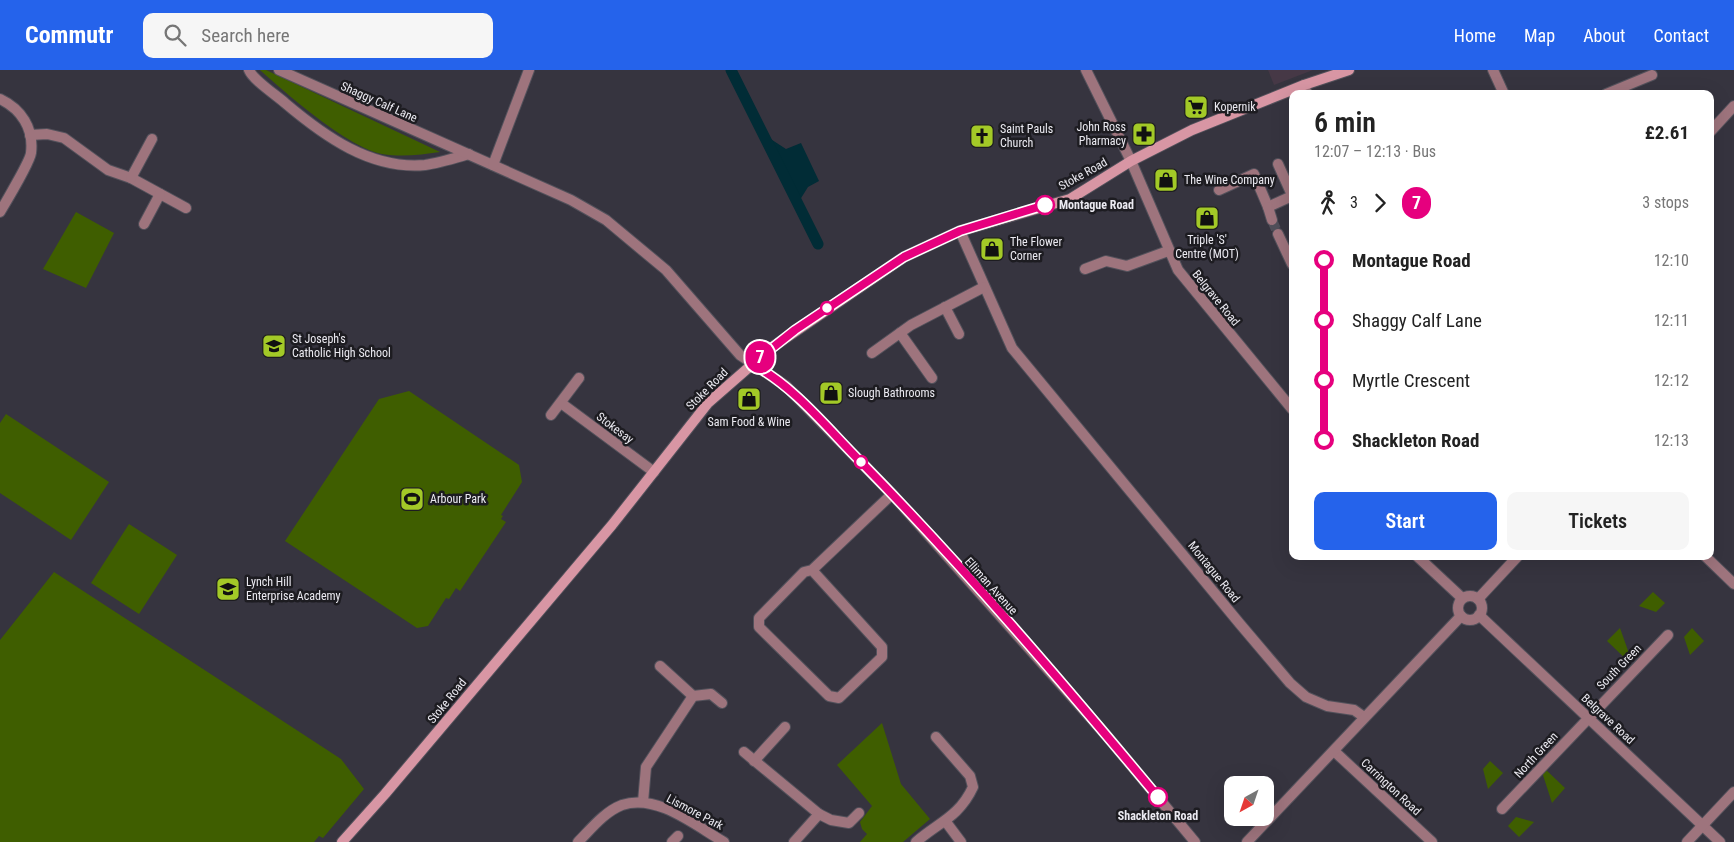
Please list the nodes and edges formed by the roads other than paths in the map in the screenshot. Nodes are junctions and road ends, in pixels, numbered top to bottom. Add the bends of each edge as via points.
1 (249, 70) edge
2 (279, 70) edge
3 (529, 70) edge
4 (1086, 70) edge
5 (1349, 70) edge
6 (1492, 70) edge
7 (1652, 75) dead end
8 (1306, 90) edge
9 (1502, 90) edge
10 (1616, 90) edge
11 (1289, 96) edge
12 (0, 99) edge
13 (1734, 106) edge
14 (1714, 128) edge
15 (30, 135) junction
16 (152, 139) dead end
17 (469, 154) junction
18 (1131, 161) junction
19 (1278, 164) dead end
20 (493, 165) junction
21 (131, 178) junction
22 (1289, 189) edge
23 (1219, 190) dead end
24 (160, 194) junction
25 (1289, 197) edge
26 (1268, 206) junction
27 (186, 208) dead end
28 (0, 212) edge
29 (1272, 220) tunnel mouth
30 (144, 224) dead end
31 (960, 231) junction
32 (1278, 234) tunnel mouth
33 (1168, 251) junction
34 (1289, 258) edge
35 (1085, 269) dead end
36 (984, 287) junction
37 (945, 307) junction
38 (900, 333) junction
39 (959, 334) dead end
40 (872, 353) dead end
41 (752, 364) junction
42 (579, 378) dead end
43 (932, 378) dead end
44 (561, 403) junction
45 (1289, 405) edge
46 (551, 415) dead end
47 (654, 472) junction
48 (892, 494) junction
49 (1421, 560) edge
50 (1514, 560) edge
51 (1709, 560) edge
52 (812, 570) junction
53 (1734, 584) edge
54 (1462, 598) junction
55 (1478, 599) junction
56 (1479, 615) junction
57 (1461, 616) junction
58 (1668, 635) dead end
59 (660, 666) dead end
60 (693, 696) junction
61 (722, 703) dead end
62 (1364, 717) junction
63 (1588, 718) junction
64 (785, 727) dead end
65 (936, 737) dead end
66 (1334, 751) junction
67 (744, 752) dead end
68 (754, 760) junction
69 (1734, 792) edge
70 (643, 802) junction
71 (1502, 809) dead end
72 (859, 813) dead end
73 (819, 814) junction
74 (946, 822) junction
75 (1702, 826) junction
76 (346, 840) edge
77 (578, 842) edge
78 (724, 842) edge
79 (794, 842) edge
80 (916, 842) edge
81 (962, 842) edge
82 (1195, 842) edge
83 (1247, 842) edge
84 (1432, 842) edge
85 (1687, 842) edge
86 (1720, 842) edge

1 - 17 street via 319,130 353,151 384,162 425,165
2 - 17 street, Shaggy Calf Lane
3 - 20 street
4 - 18 street, Belgrave Road
5 - 8 main road, Stoke Road
6 - 9 street
7 - 10 street
11 - 18 main road, Stoke Road via 1192,130
12 - 15 street via 24,117
13 - 14 street
15 - 21 street via 64,138 108,170
15 - 28 street via 31,154
16 - 21 street
17 - 20 street, Shaggy Calf Lane
18 - 31 main road, Stoke Road via 1070,199
18 - 33 street, Belgrave Road
19 - 22 street
20 - 41 street, Shaggy Calf Lane via 571,200 606,220 666,270
21 - 24 street
23 - 26 street via 1254,174
24 - 27 street
24 - 30 street
25 - 26 street
26 - 29 street
31 - 36 street, Montague Road
31 - 41 main road, Stoke Road via 904,257 795,330
32 - 34 street
33 - 35 street via 1127,266 1106,261
33 - 45 street, Belgrave Road via 1188,284
36 - 37 street
36 - 62 street, Montague Road via 1017,354 1290,683 1306,697 1327,706 1354,710
37 - 38 street
37 - 39 street
38 - 40 street
38 - 43 street
41 - 47 main road, Stoke Road via 708,403
41 - 48 street, Elliman Avenue via 791,391
42 - 44 street
44 - 46 street
44 - 47 street, Stokesay
47 - 76 main road, Stoke Road
48 - 52 street
48 - 82 street, Elliman Avenue via 1106,735
49 - 54 street
50 - 55 street
51 - 53 street
52 - 52 street via 804,572 759,618 759,627 829,696 839,698 882,657 882,647
54 - 55 street
54 - 57 street via 1458,609
55 - 56 street via 1482,609
56 - 57 street via 1468,620
56 - 63 street, Belgrave Road
57 - 62 street
58 - 63 street, South Green
59 - 60 street
60 - 61 street via 711,694
60 - 70 street via 646,766
62 - 66 street
63 - 71 street, North Green
63 - 75 street, Belgrave Road
64 - 68 street
65 - 74 street via 970,776 973,787 967,800
66 - 83 street
66 - 84 street, Carrington Road
67 - 68 street
68 - 73 street
69 - 75 street
70 - 77 street, Lismore Park via 622,805 603,816
70 - 78 street, Lismore Park via 664,808
72 - 73 street via 849,823
73 - 79 street
74 - 80 street
74 - 81 street
75 - 85 street
75 - 86 street, Belgrave Road

